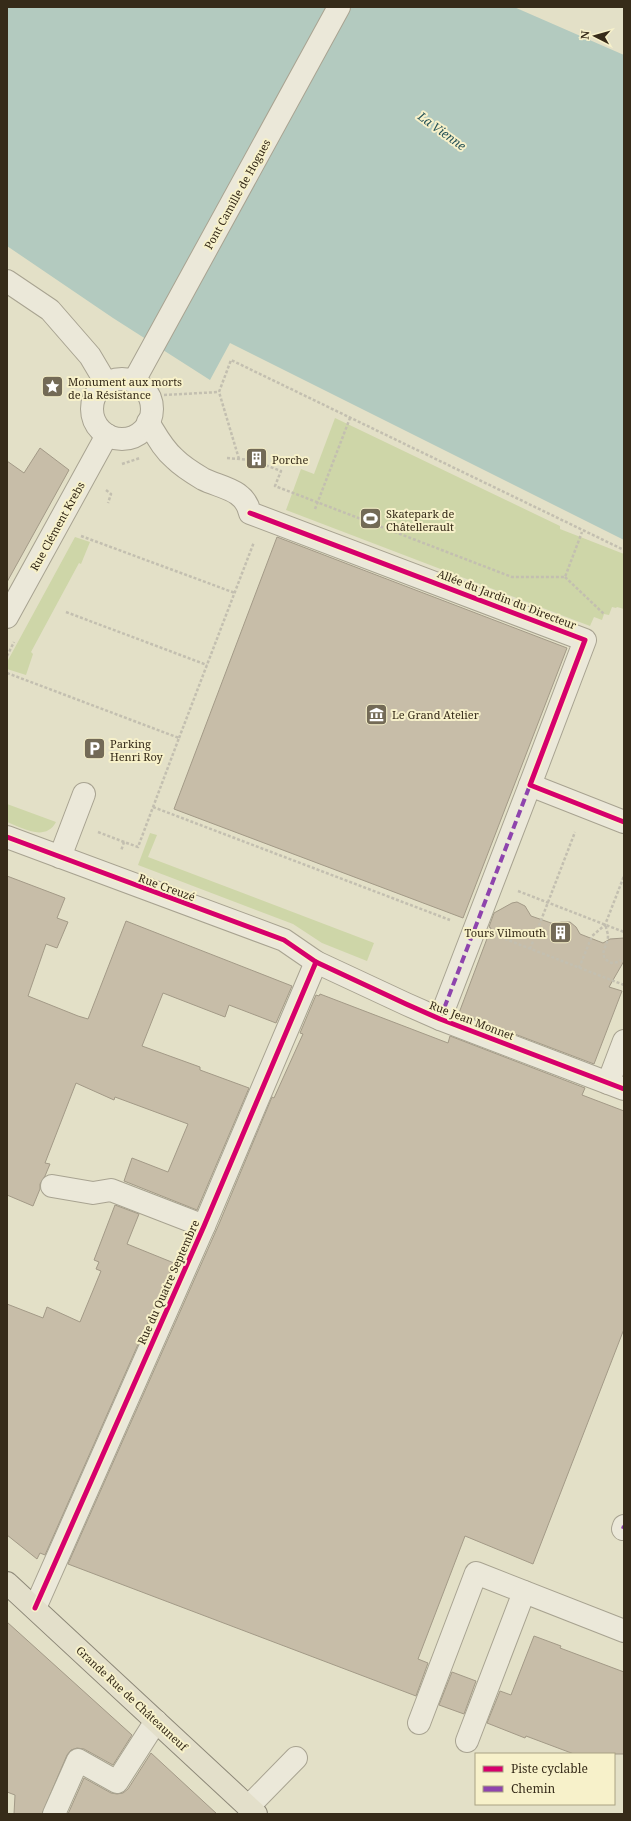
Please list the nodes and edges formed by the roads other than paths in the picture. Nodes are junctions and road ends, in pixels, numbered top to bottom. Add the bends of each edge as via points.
1 (339, 7) edge
2 (7, 281) edge
3 (134, 381) junction
4 (106, 383) junction
5 (148, 422) junction
6 (107, 435) junction
7 (7, 617) edge
8 (530, 785) junction
9 (84, 794) dead end
10 (624, 822) edge
11 (7, 837) edge
12 (60, 857) junction
13 (316, 962) junction
14 (440, 1019) junction
15 (624, 1041) edge
16 (616, 1086) edge
17 (52, 1186) dead end
18 (204, 1226) junction
19 (7, 1583) edge
20 (524, 1592) junction
21 (35, 1608) junction
22 (624, 1631) edge
23 (156, 1721) junction
24 (419, 1722) dead end
25 (467, 1741) dead end
26 (296, 1758) dead end
27 (252, 1810) edge
28 (54, 1814) edge

1 - 3 street, Pont Camille de Hogues
2 - 4 street via 50,310 90,356
3 - 4 street via 115,379
3 - 5 street via 148,394 151,413
4 - 6 street via 93,399 92,409 96,424
5 - 6 street via 135,436 116,438
5 - 8 street, Allée du Jardin du Directeur via 174,458 203,479 243,497 256,515 585,640
6 - 7 street, Rue Clément Krebs
8 - 10 street
8 - 14 street
9 - 12 street
11 - 12 street, Rue Creuzé
12 - 13 street, Rue Creuzé via 284,940
13 - 14 street, Rue Jean Monnet
13 - 18 street, Rue du Quatre Septembre
14 - 16 street, Rue Jean Monnet
15 - 16 street
17 - 18 street via 93,1193 111,1190
18 - 21 street, Rue du Quatre Septembre
19 - 21 main road, Grande Rue de Châteauneuf
20 - 22 street
20 - 24 street via 476,1573
20 - 25 street
21 - 23 main road, Grande Rue de Châteauneuf
23 - 27 main road, Grande Rue de Châteauneuf
23 - 28 street via 117,1782 78,1760
26 - 27 street

